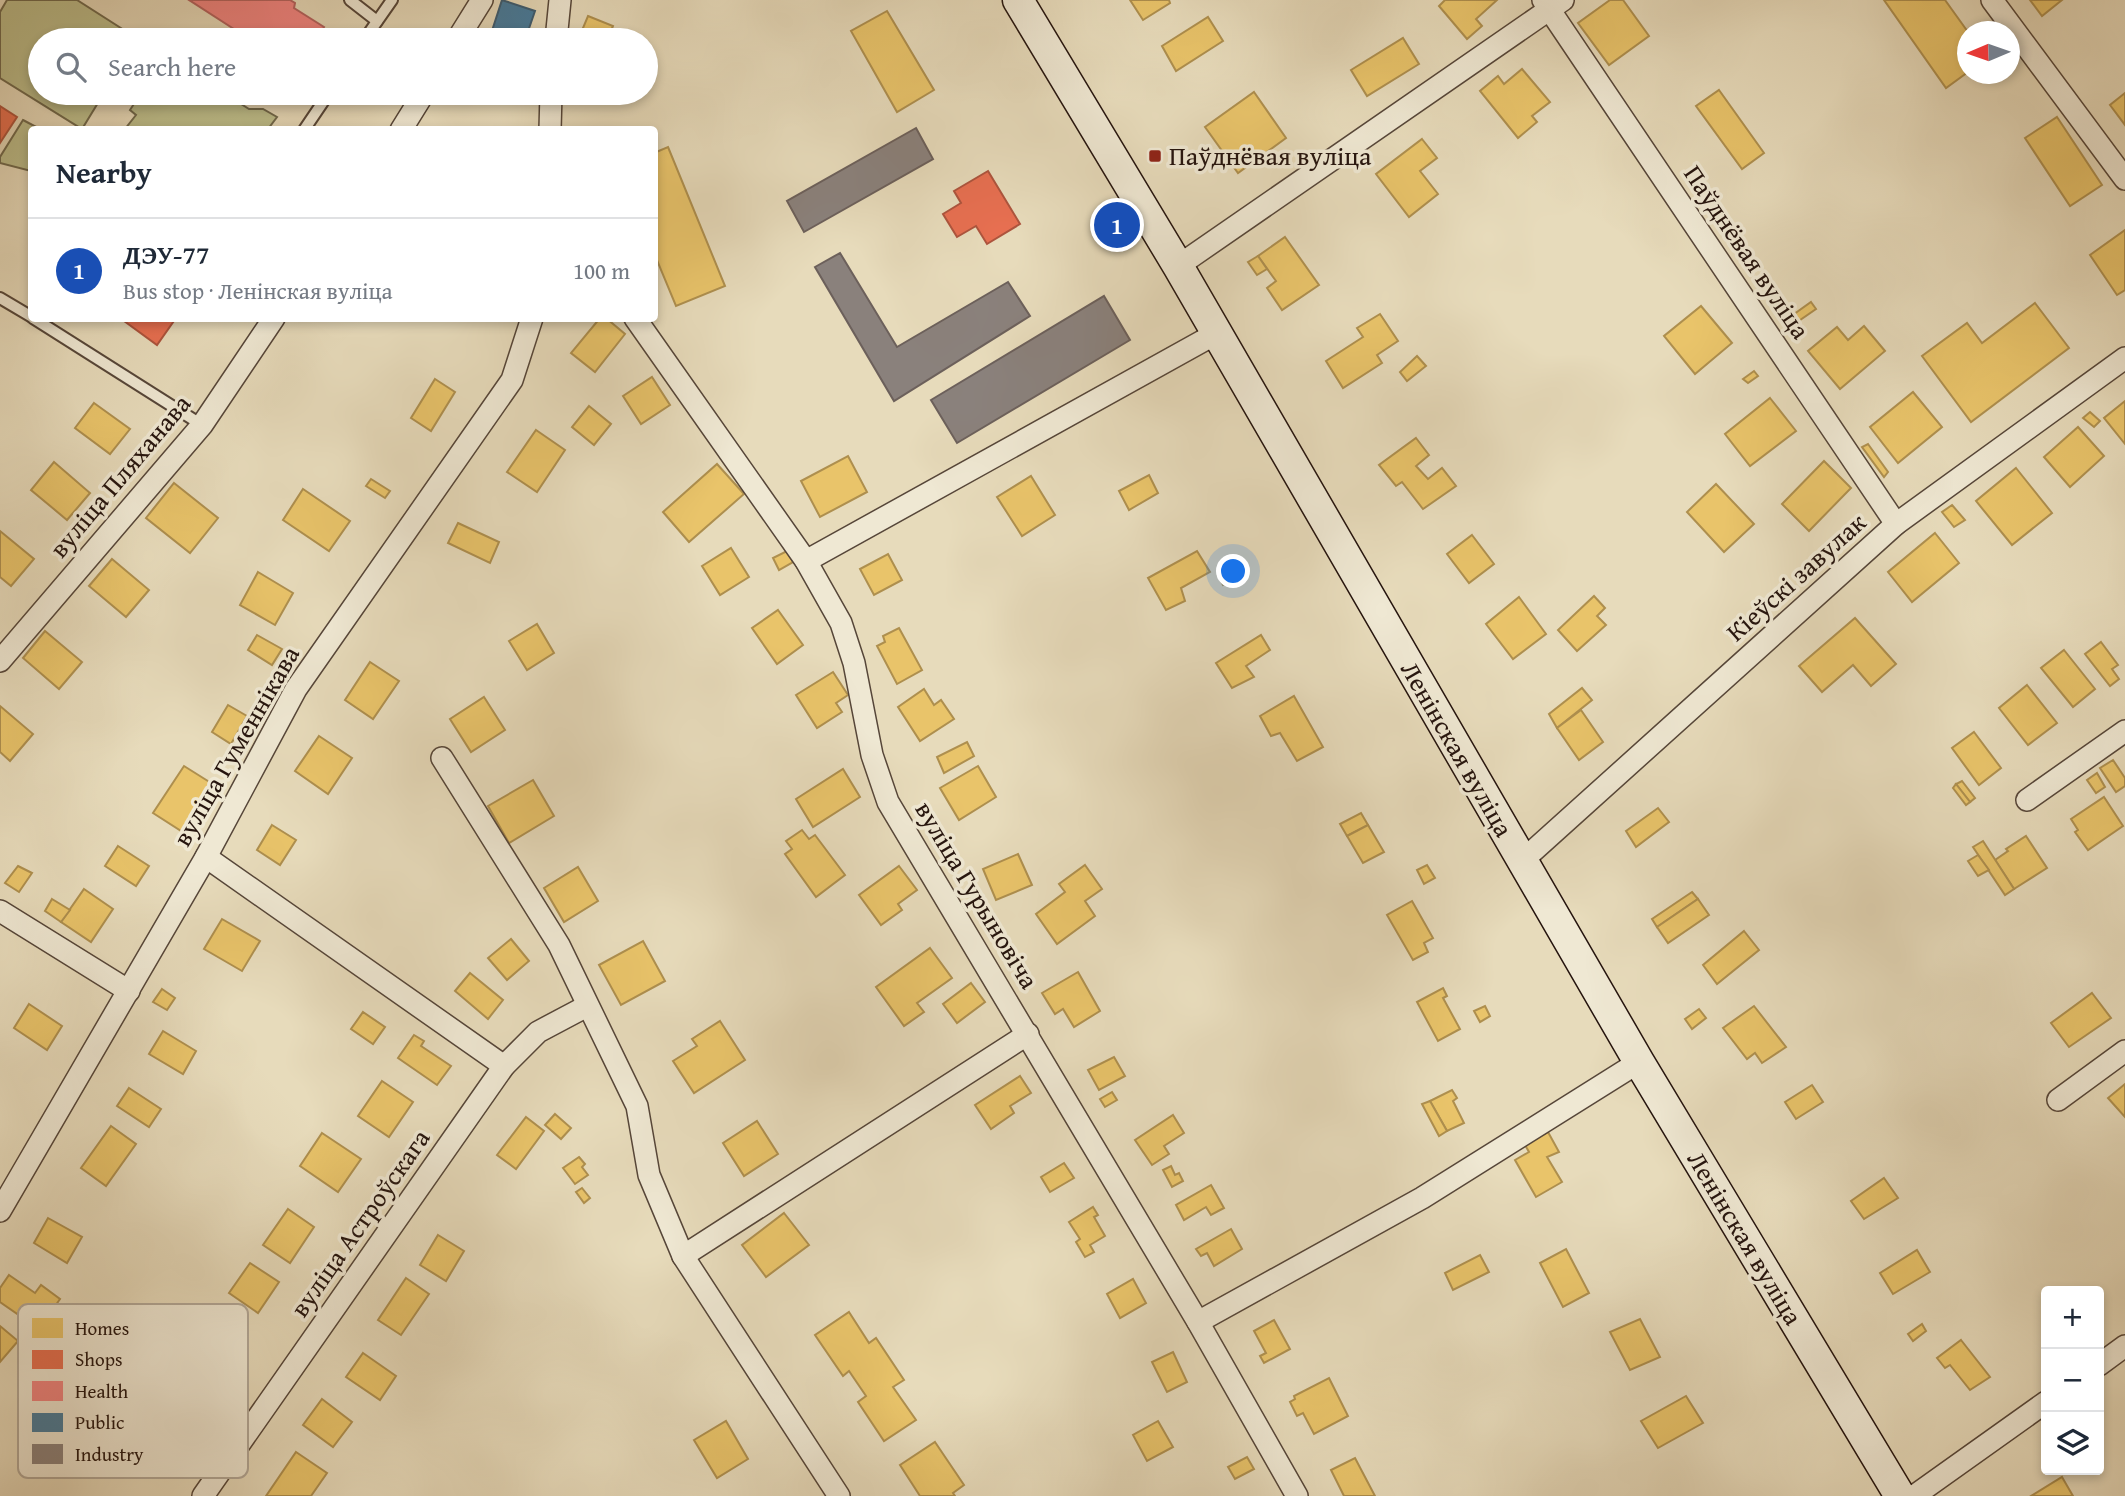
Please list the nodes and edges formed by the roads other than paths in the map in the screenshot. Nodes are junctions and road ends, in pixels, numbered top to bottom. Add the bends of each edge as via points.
1 (350, 0) edge
2 (392, 0) edge
3 (482, 0) edge
4 (560, 0) edge
5 (1018, 0) edge
6 (1992, 0) edge
7 (1552, 4) edge
8 (377, 20) junction
9 (372, 28) edge
10 (464, 28) edge
11 (557, 28) edge
12 (321, 105) edge
13 (417, 105) edge
14 (551, 105) edge
15 (307, 126) edge
16 (403, 126) edge
17 (550, 126) edge
18 (2125, 179) edge
19 (1178, 266) junction
20 (0, 298) edge
21 (28, 316) edge
22 (38, 322) edge
23 (271, 322) edge
24 (531, 322) edge
25 (638, 322) edge
26 (1217, 333) junction
27 (2125, 358) edge
28 (202, 425) junction
29 (1896, 524) junction
30 (806, 561) junction
31 (0, 661) edge
32 (2125, 731) edge
33 (442, 758) dead end
34 (2027, 800) dead end
35 (206, 857) junction
36 (1522, 861) junction
37 (0, 911) edge
38 (130, 991) junction
39 (587, 1006) junction
40 (1028, 1034) junction
41 (2125, 1051) edge
42 (1639, 1062) junction
43 (504, 1066) junction
44 (2059, 1100) dead end
45 (0, 1211) edge
46 (683, 1256) junction
47 (1198, 1322) junction
48 (2125, 1346) edge
49 (2104, 1361) edge
50 (2041, 1406) edge
51 (248, 1432) edge
52 (216, 1478) edge
53 (203, 1496) edge
54 (839, 1496) edge
55 (1297, 1496) edge
56 (1900, 1496) edge
57 (1914, 1496) edge

1 - 8 lane
2 - 8 lane
3 - 10 street
4 - 11 street
5 - 19 main road, Ленінская вуліца
6 - 18 street
7 - 19 street, Паўднёвая вуліца
7 - 29 street, Паўднёвая вуліца
8 - 9 lane
12 - 15 lane
13 - 16 street
14 - 17 street
19 - 26 main road, Ленінская вуліца
20 - 21 lane
22 - 28 lane
23 - 28 street, вуліца Пляханава
24 - 35 street, вуліца Гуменнікава via 512,380 296,689
25 - 30 street, вуліца Гурыновіча
26 - 30 street
26 - 36 main road, Ленінская вуліца
27 - 29 street, Кіеўскі завулак
28 - 31 street, вуліца Пляханава
29 - 36 street, Кіеўскі завулак
30 - 40 street, вуліца Гурыновіча via 841,623 854,663 872,755 888,802
32 - 34 street
33 - 39 street via 559,945
35 - 38 street, вуліца Гуменнікава
35 - 43 street
36 - 42 main road, Ленінская вуліца
37 - 38 street
38 - 45 street, вуліца Гуменнікава
39 - 43 street, вуліца Астроўскага via 538,1032
39 - 46 street via 637,1105 649,1175
40 - 46 street
40 - 47 street, вуліца Гурыновіча
41 - 44 street
42 - 47 street via 1422,1198
42 - 56 main road, Ленінская вуліца
43 - 51 street, вуліца Астроўскага
46 - 54 street
47 - 55 street, вуліца Гурыновіча
48 - 49 street
50 - 57 street
52 - 53 street, вуліца Астроўскага

